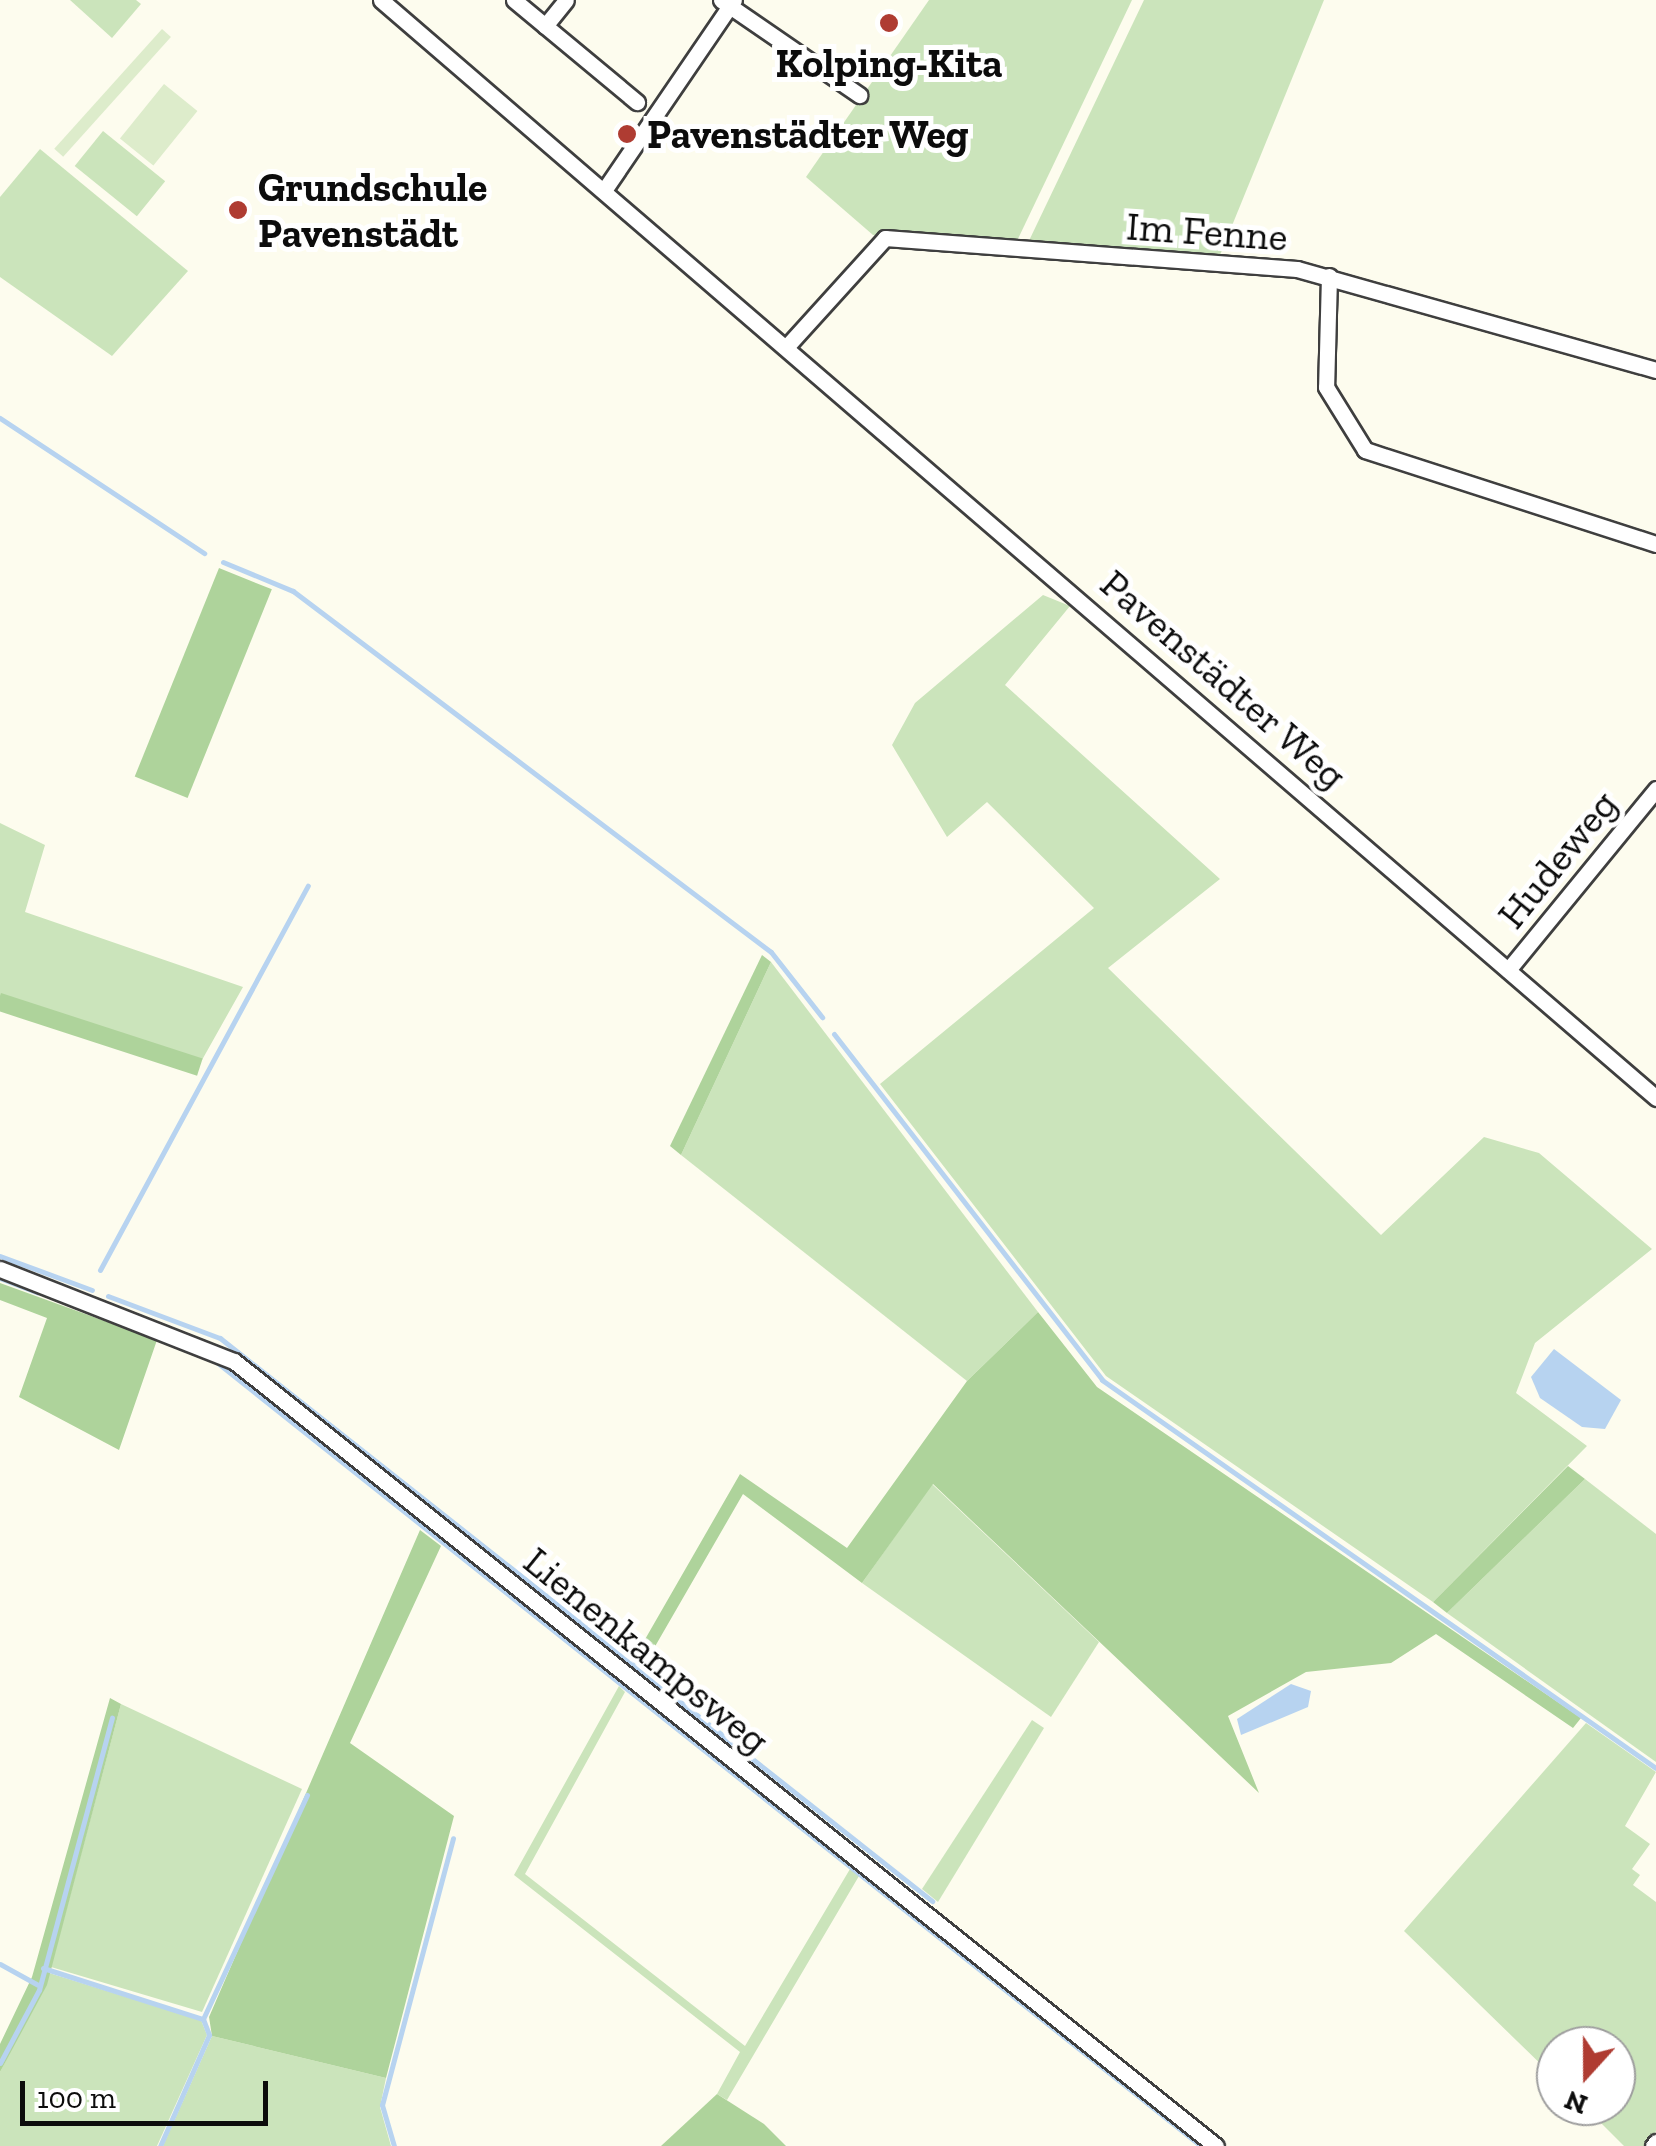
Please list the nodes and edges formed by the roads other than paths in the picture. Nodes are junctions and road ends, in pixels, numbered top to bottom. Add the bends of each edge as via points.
1 (382, 0) edge
2 (514, 0) edge
3 (566, 0) edge
4 (728, 2) edge
5 (545, 26) junction
6 (859, 95) dead end
7 (637, 102) dead end
8 (607, 186) junction
9 (1329, 276) junction
10 (789, 344) junction
11 (1656, 370) edge
12 (1656, 544) edge
13 (1656, 789) edge
14 (1508, 970) junction
15 (1656, 1098) edge
16 (0, 1268) edge
17 (1216, 2146) edge

1 - 8 street, Pavenstädter Weg
2 - 5 street
3 - 5 street
4 - 6 street
4 - 8 street
5 - 7 street
8 - 10 street, Pavenstädter Weg
9 - 10 street, Im Fenne via 885,238
9 - 11 street, Im Fenne
9 - 12 street via 1326,386 1366,450
10 - 14 street, Pavenstädter Weg
13 - 14 street, Hudeweg
14 - 15 street, Pavenstädter Weg
16 - 17 street, Lienenkampsweg via 234,1361

